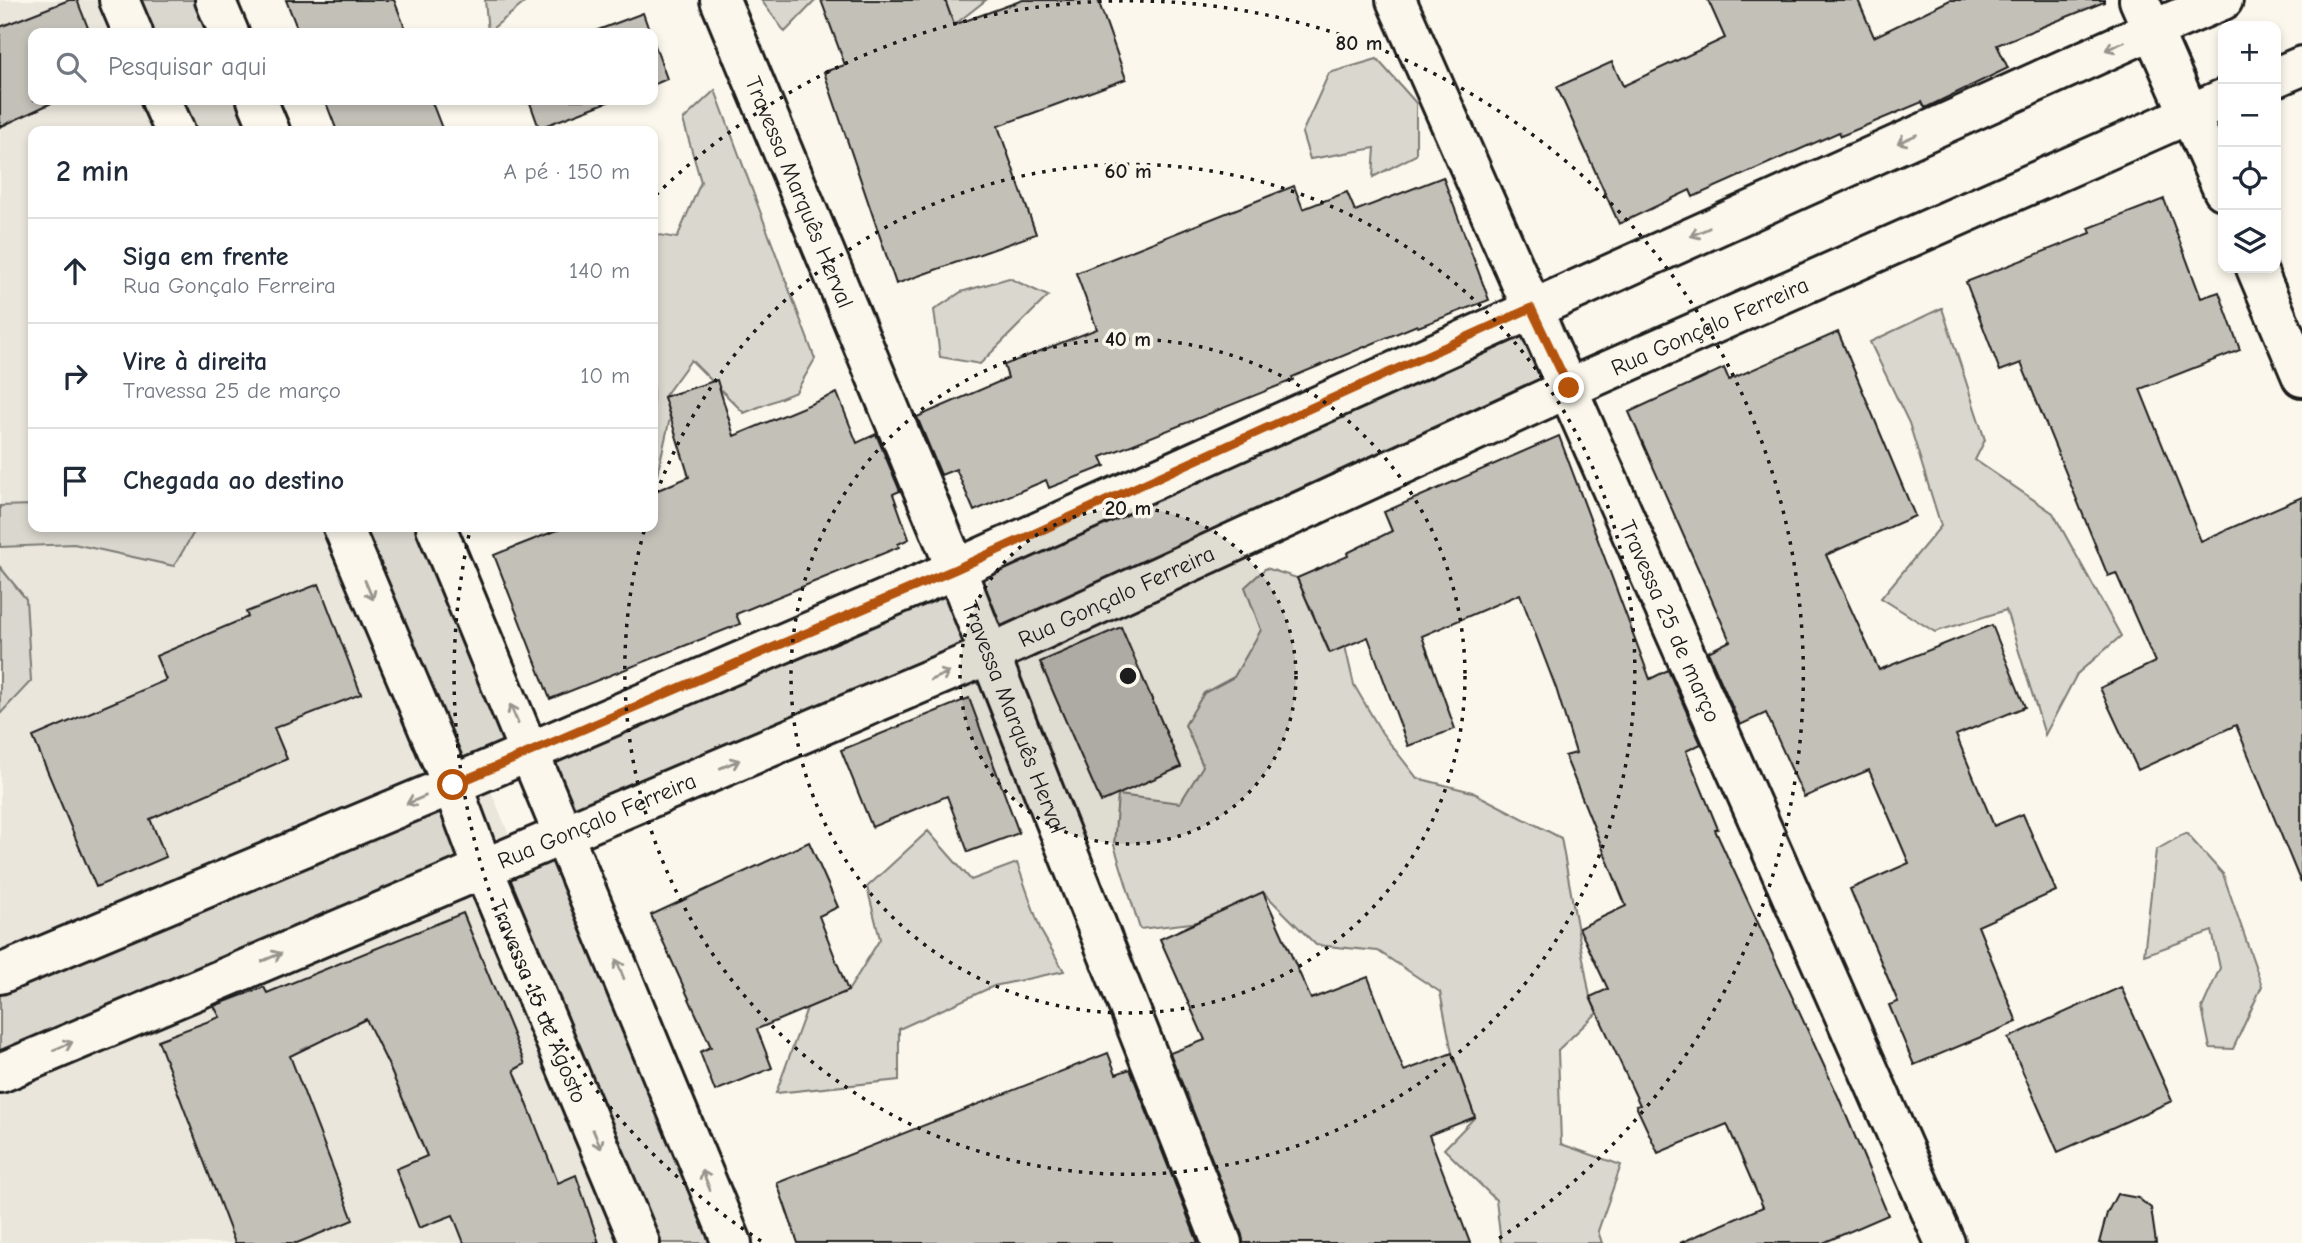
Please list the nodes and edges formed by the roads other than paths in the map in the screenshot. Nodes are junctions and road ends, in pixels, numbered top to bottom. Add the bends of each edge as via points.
1 (119, 0) edge
2 (215, 0) edge
3 (720, 0) edge
4 (1396, 0) edge
5 (2223, 0) edge
6 (2146, 15) edge
7 (131, 28) edge
8 (227, 28) edge
9 (2302, 66) edge
10 (2281, 75) edge
11 (163, 105) edge
12 (259, 105) edge
13 (2207, 106) edge
14 (173, 126) edge
15 (268, 126) edge
16 (2218, 164) edge
17 (2258, 273) edge
18 (1531, 308) junction
19 (2302, 377) edge
20 (1569, 388) junction
21 (345, 532) edge
22 (438, 532) edge
23 (956, 569) junction
24 (990, 654) junction
25 (530, 750) junction
26 (453, 785) junction
27 (564, 834) junction
28 (483, 868) junction
29 (0, 974) edge
30 (0, 1073) edge
31 (640, 1243) edge
32 (732, 1243) edge
33 (1222, 1243) edge
34 (1945, 1243) edge

1 - 7 street
2 - 8 street
3 - 23 street, Travessa Marquês Herval
4 - 18 street, Travessa 25 de março
5 - 6 street
6 - 13 street
6 -> 18 street
9 - 10 street
11 - 14 street
12 - 15 street
13 - 16 street
13 - 20 street, Rua Gonçalo Ferreira
17 - 19 street
18 - 20 street, Travessa 25 de março
18 - 23 street
20 - 24 street, Rua Gonçalo Ferreira
20 - 34 street, Travessa 25 de março
21 -> 26 street, Travessa 15 de Agosto
25 -> 22 street
23 - 24 street, Travessa Marquês Herval
23 - 25 street
27 -> 24 street, Rua Gonçalo Ferreira
24 - 33 street, Travessa Marquês Herval
25 - 26 street
25 - 27 street
26 - 28 street, Travessa 15 de Agosto
26 -> 29 street
27 - 28 street, Rua Gonçalo Ferreira
32 -> 27 street
30 -> 28 street, Rua Gonçalo Ferreira
28 -> 31 street, Travessa 15 de Agosto

